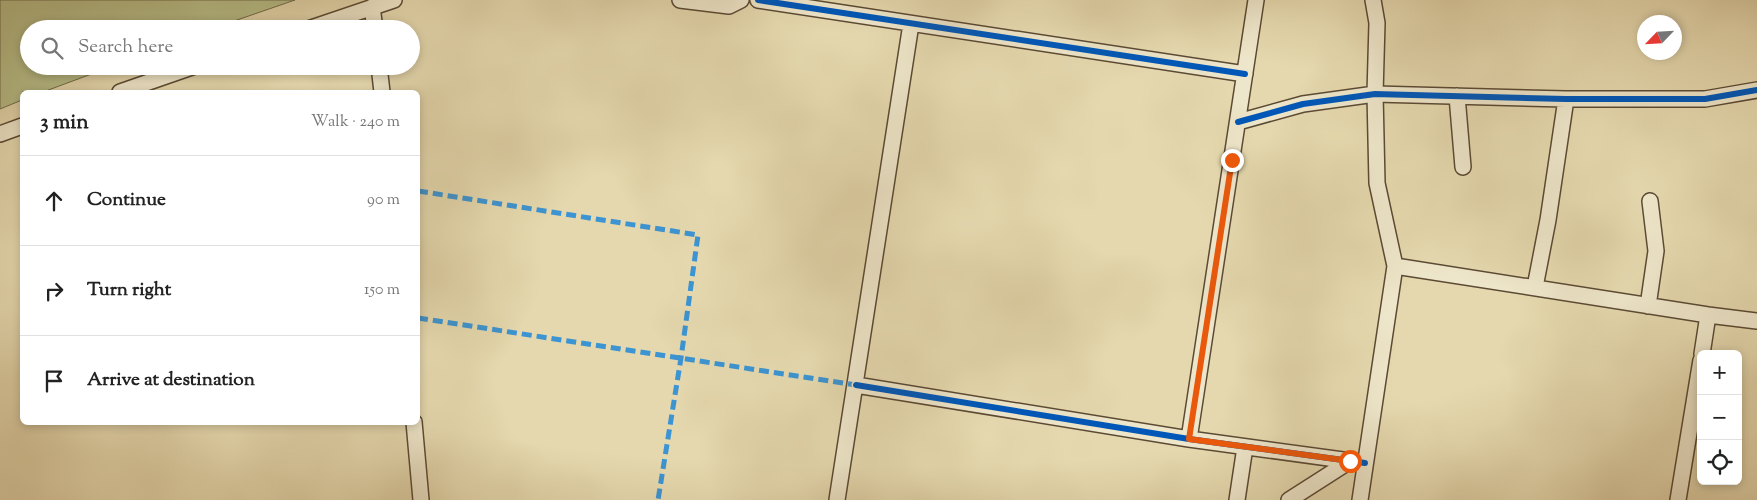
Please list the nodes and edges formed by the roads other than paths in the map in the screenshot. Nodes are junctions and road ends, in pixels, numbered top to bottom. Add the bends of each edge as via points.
1 (394, 0) edge
2 (680, 0) edge
3 (741, 0) edge
4 (758, 0) edge
5 (1256, 0) edge
6 (1373, 0) edge
7 (372, 7) junction
8 (334, 20) edge
9 (374, 20) edge
10 (911, 24) junction
11 (1245, 74) junction
12 (169, 75) edge
13 (380, 75) edge
14 (126, 90) edge
15 (382, 90) edge
16 (1757, 90) edge
17 (1375, 94) junction
18 (1457, 96) junction
19 (1566, 99) junction
20 (1238, 122) junction
21 (20, 127) edge
22 (0, 134) edge
23 (1462, 168) dead end
24 (1650, 201) dead end
25 (1395, 266) junction
26 (1535, 287) junction
27 (1648, 306) junction
28 (1708, 316) junction
29 (1757, 321) edge
30 (1703, 350) edge
31 (1697, 384) edge
32 (856, 385) junction
33 (414, 425) edge
34 (1189, 439) junction
35 (1245, 447) junction
36 (1358, 462) junction
37 (421, 500) edge
38 (837, 500) edge
39 (1237, 500) edge
40 (1289, 500) edge
41 (1360, 500) edge
42 (1678, 500) edge

1 - 7 street
2 - 3 street via 729,6
4 - 10 street
5 - 11 street
6 - 17 street via 1378,23
7 - 8 street
7 - 9 street
10 - 11 street
10 - 32 street
11 - 20 street
12 - 14 street
13 - 15 street
16 - 19 street via 1705,99
17 - 18 street
17 - 20 street via 1303,104
17 - 25 street via 1377,183
18 - 19 street
18 - 23 street
19 - 26 street
20 - 34 street
21 - 22 street
24 - 27 street via 1656,251
25 - 26 street
25 - 36 street
26 - 27 street
27 - 28 street
28 - 29 street
28 - 30 street
31 - 42 street
32 - 34 street
32 - 38 street
33 - 37 street
34 - 35 street
35 - 36 street
35 - 39 street
36 - 40 street
36 - 41 street

